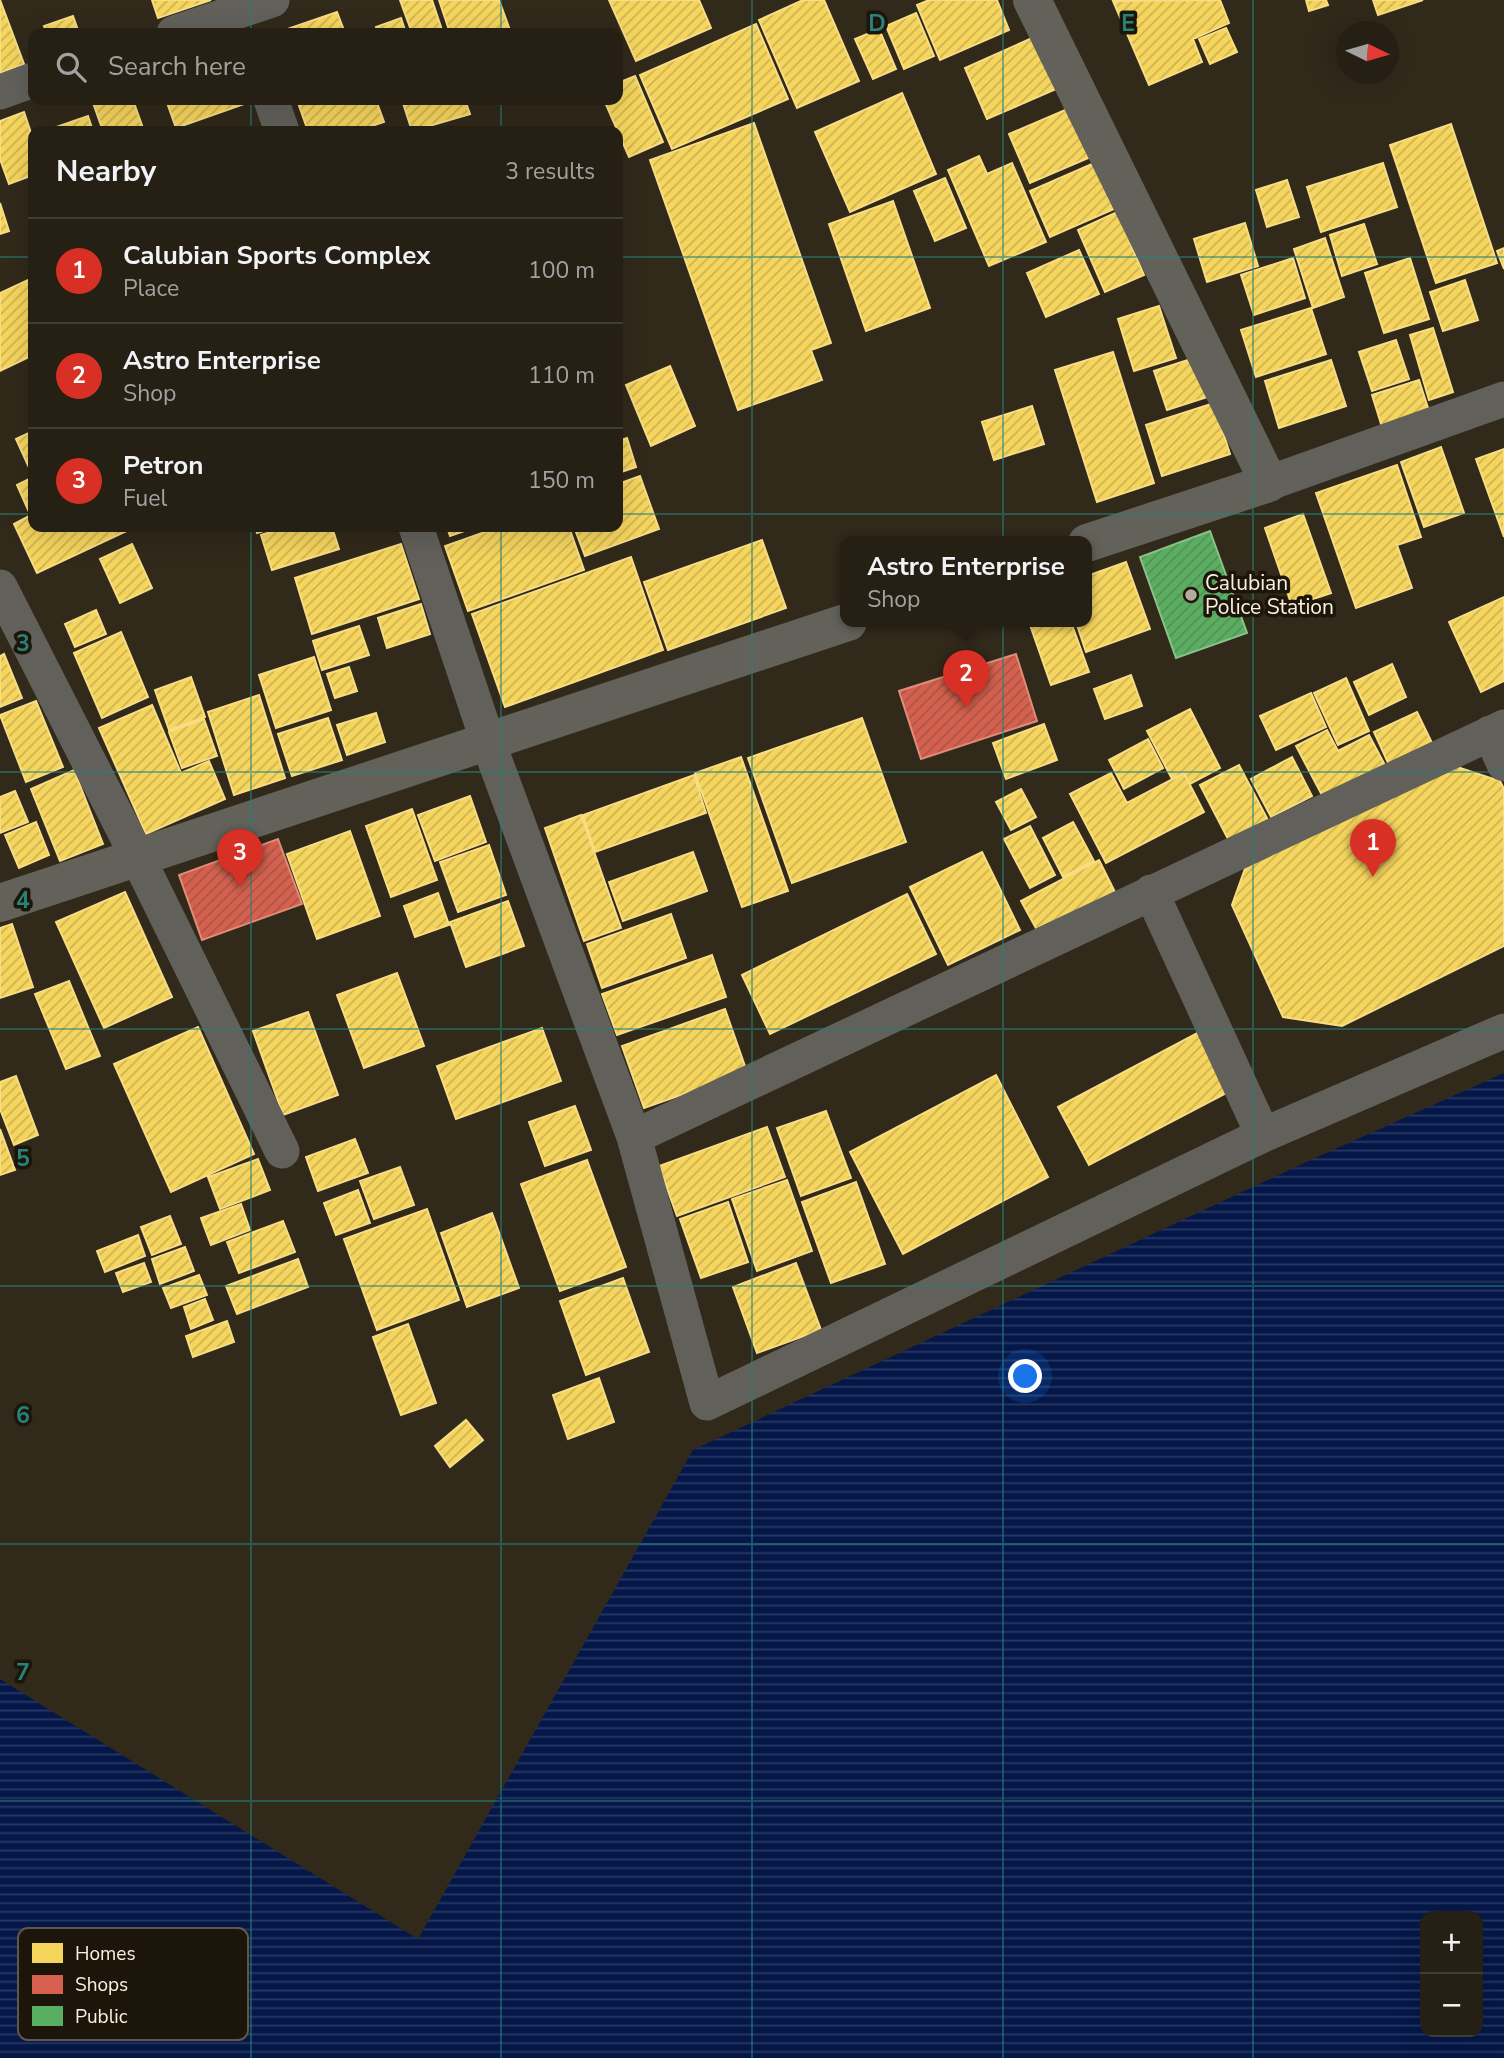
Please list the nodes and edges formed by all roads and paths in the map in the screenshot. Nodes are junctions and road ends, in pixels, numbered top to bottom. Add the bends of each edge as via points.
1 (1032, 0) edge
2 (250, 11) edge
3 (191, 28) edge
4 (28, 82) edge
5 (0, 92) edge
6 (273, 105) edge
7 (280, 126) edge
8 (1504, 399) edge
9 (1269, 483) junction
10 (418, 532) edge
11 (1092, 541) edge
12 (0, 587) edge
13 (840, 625) edge
14 (488, 741) junction
15 (1499, 741) edge
16 (138, 858) junction
17 (1151, 892) junction
18 (0, 902) edge
19 (1504, 1031) edge
20 (1263, 1135) junction
21 (634, 1137) junction
22 (282, 1151) dead end

1 - 9 street
2 - 3 street
4 - 5 street
6 - 7 street
8 - 9 street
9 - 11 street
10 - 14 street
12 - 16 street
13 - 14 street
14 - 16 street
14 - 21 street
15 - 17 street
16 - 18 street
16 - 22 street
17 - 20 street
17 - 21 street
19 - 20 street
20 - 21 street via 707,1403

